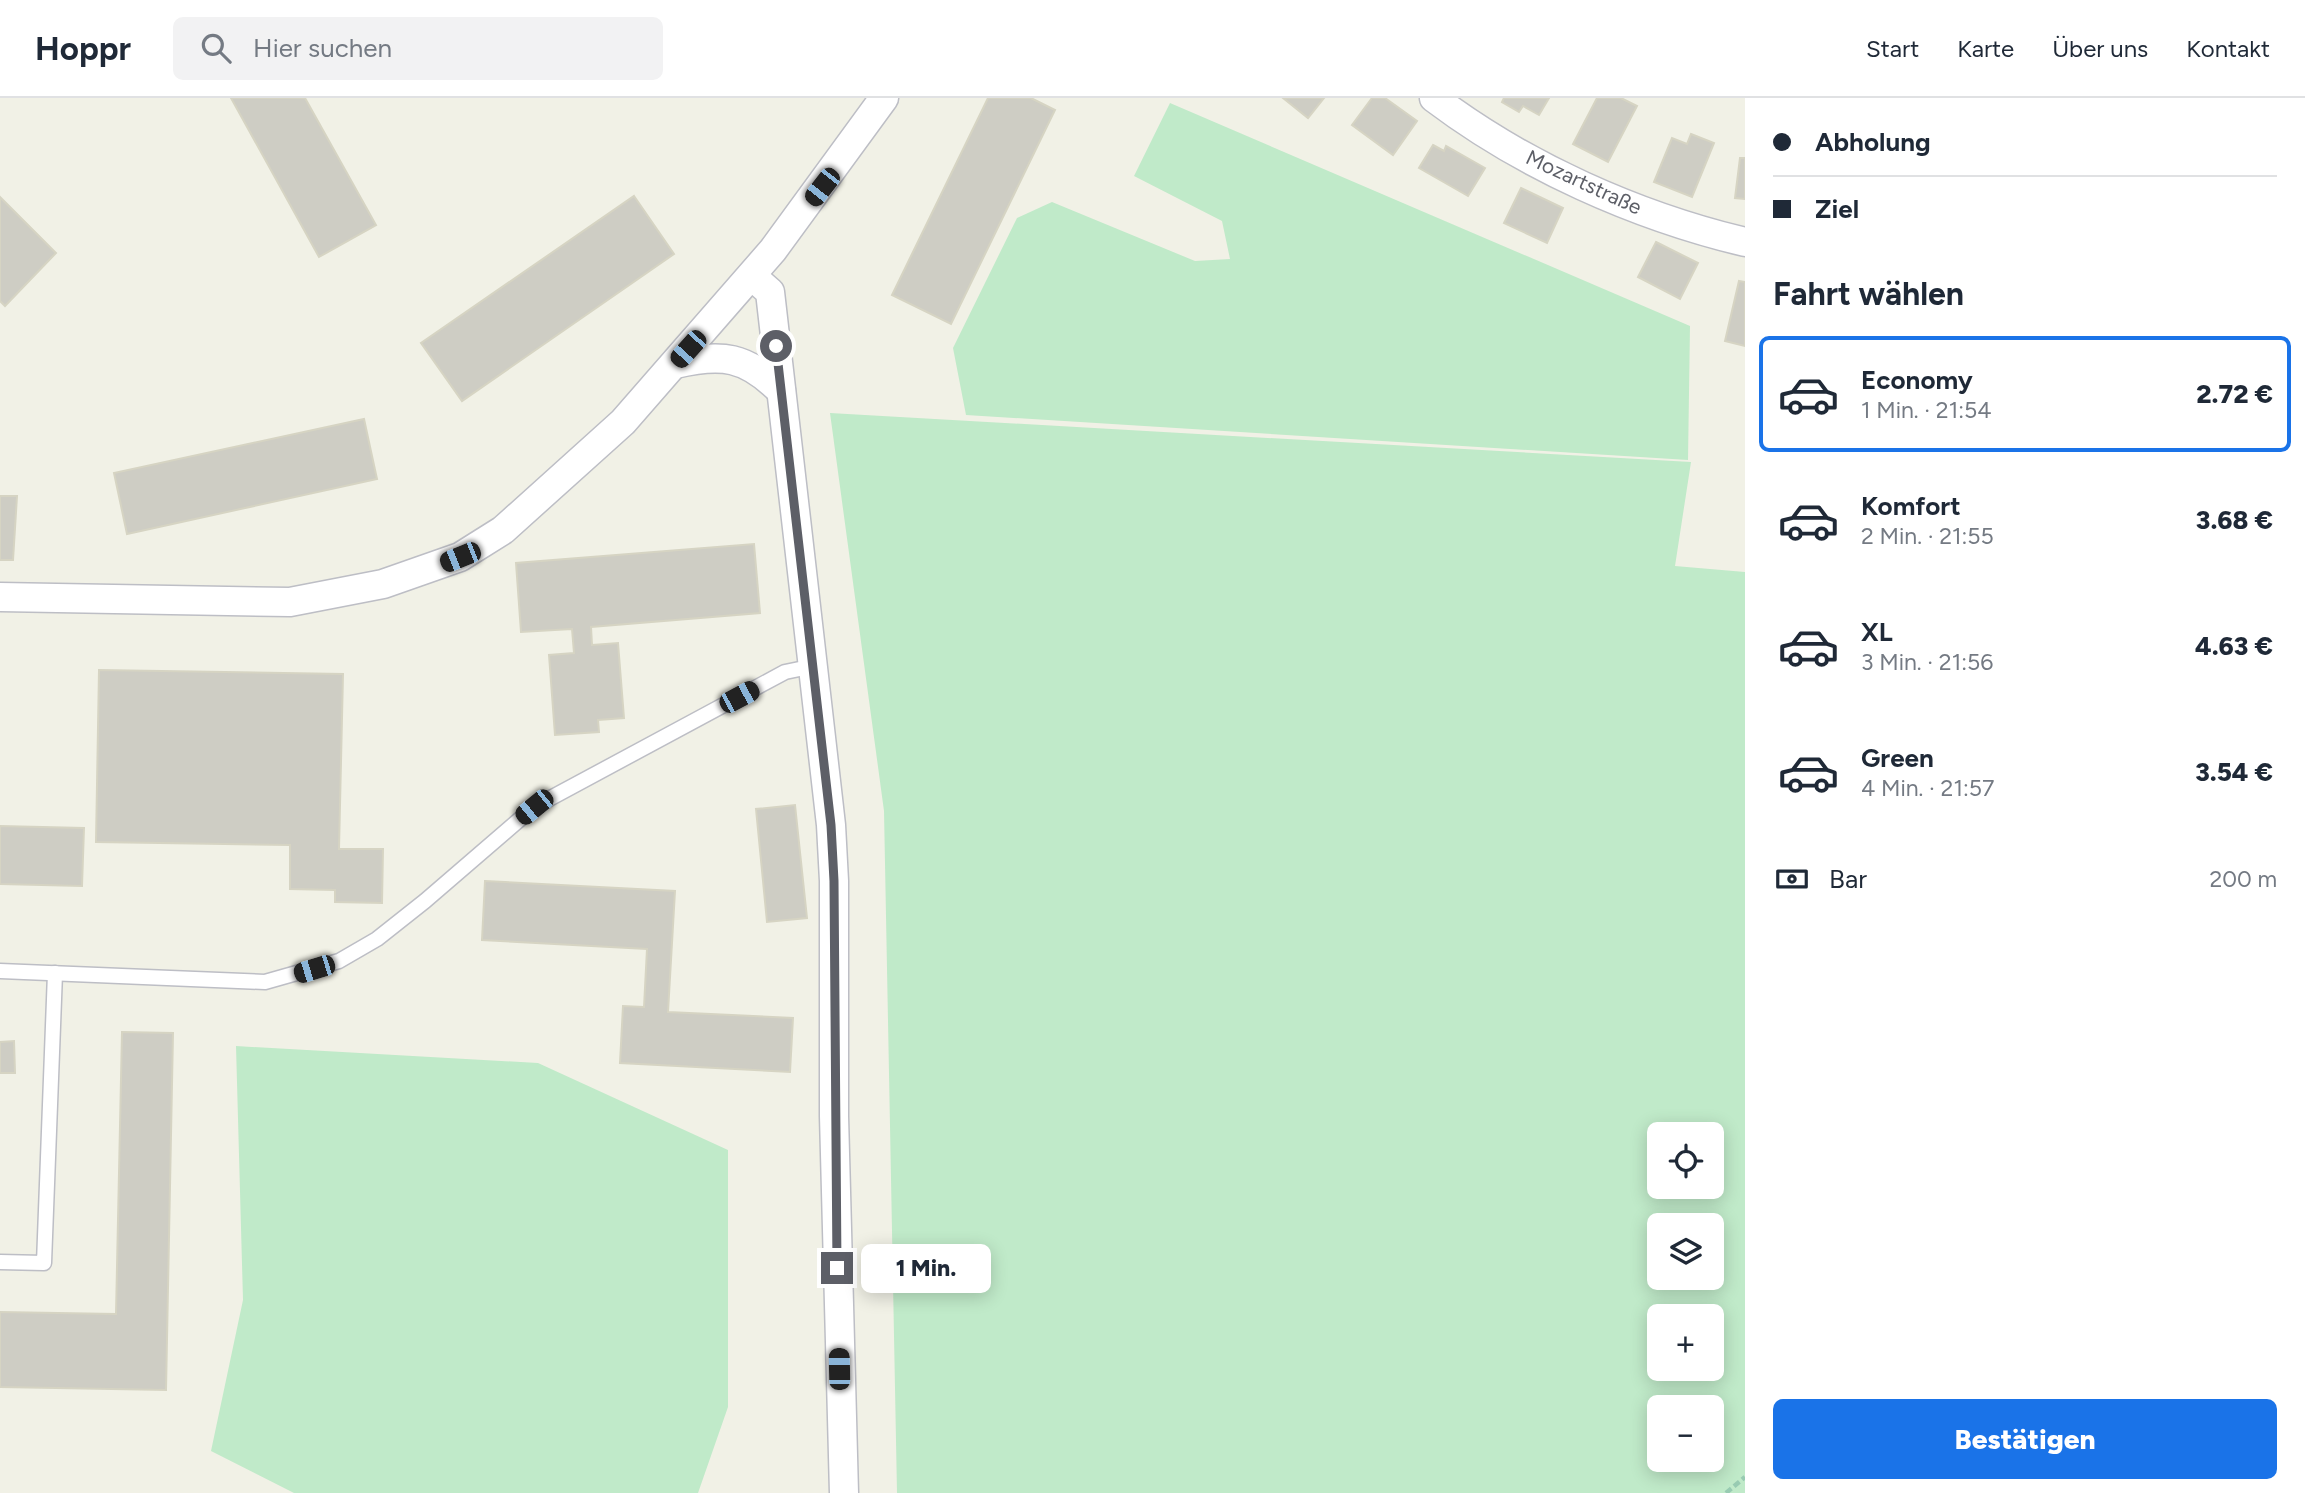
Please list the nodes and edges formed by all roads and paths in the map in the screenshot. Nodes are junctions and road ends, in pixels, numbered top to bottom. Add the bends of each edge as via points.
1 (884, 98) edge
2 (1434, 98) edge
3 (1745, 242) edge
4 (752, 276) junction
5 (675, 364) junction
6 (781, 391) junction
7 (0, 597) edge
8 (814, 666) junction
9 (0, 971) edge
10 (55, 973) junction
11 (0, 1262) edge
12 (1745, 1476) edge
13 (845, 1493) edge
14 (1726, 1493) edge

1 - 4 street
2 - 3 street, Mozartstraße via 1481,130 1572,180 1640,209
4 - 5 street
4 - 6 street via 770,292
5 - 6 street via 713,357 743,362
5 - 7 street via 623,422 503,530 460,557 419,573 290,602
6 - 8 street
8 - 10 lane via 785,672 534,807 377,939 339,961 265,982
8 - 13 street via 834,881 834,1130
9 - 10 lane
10 - 11 lane via 44,1263
12 - 14 path

